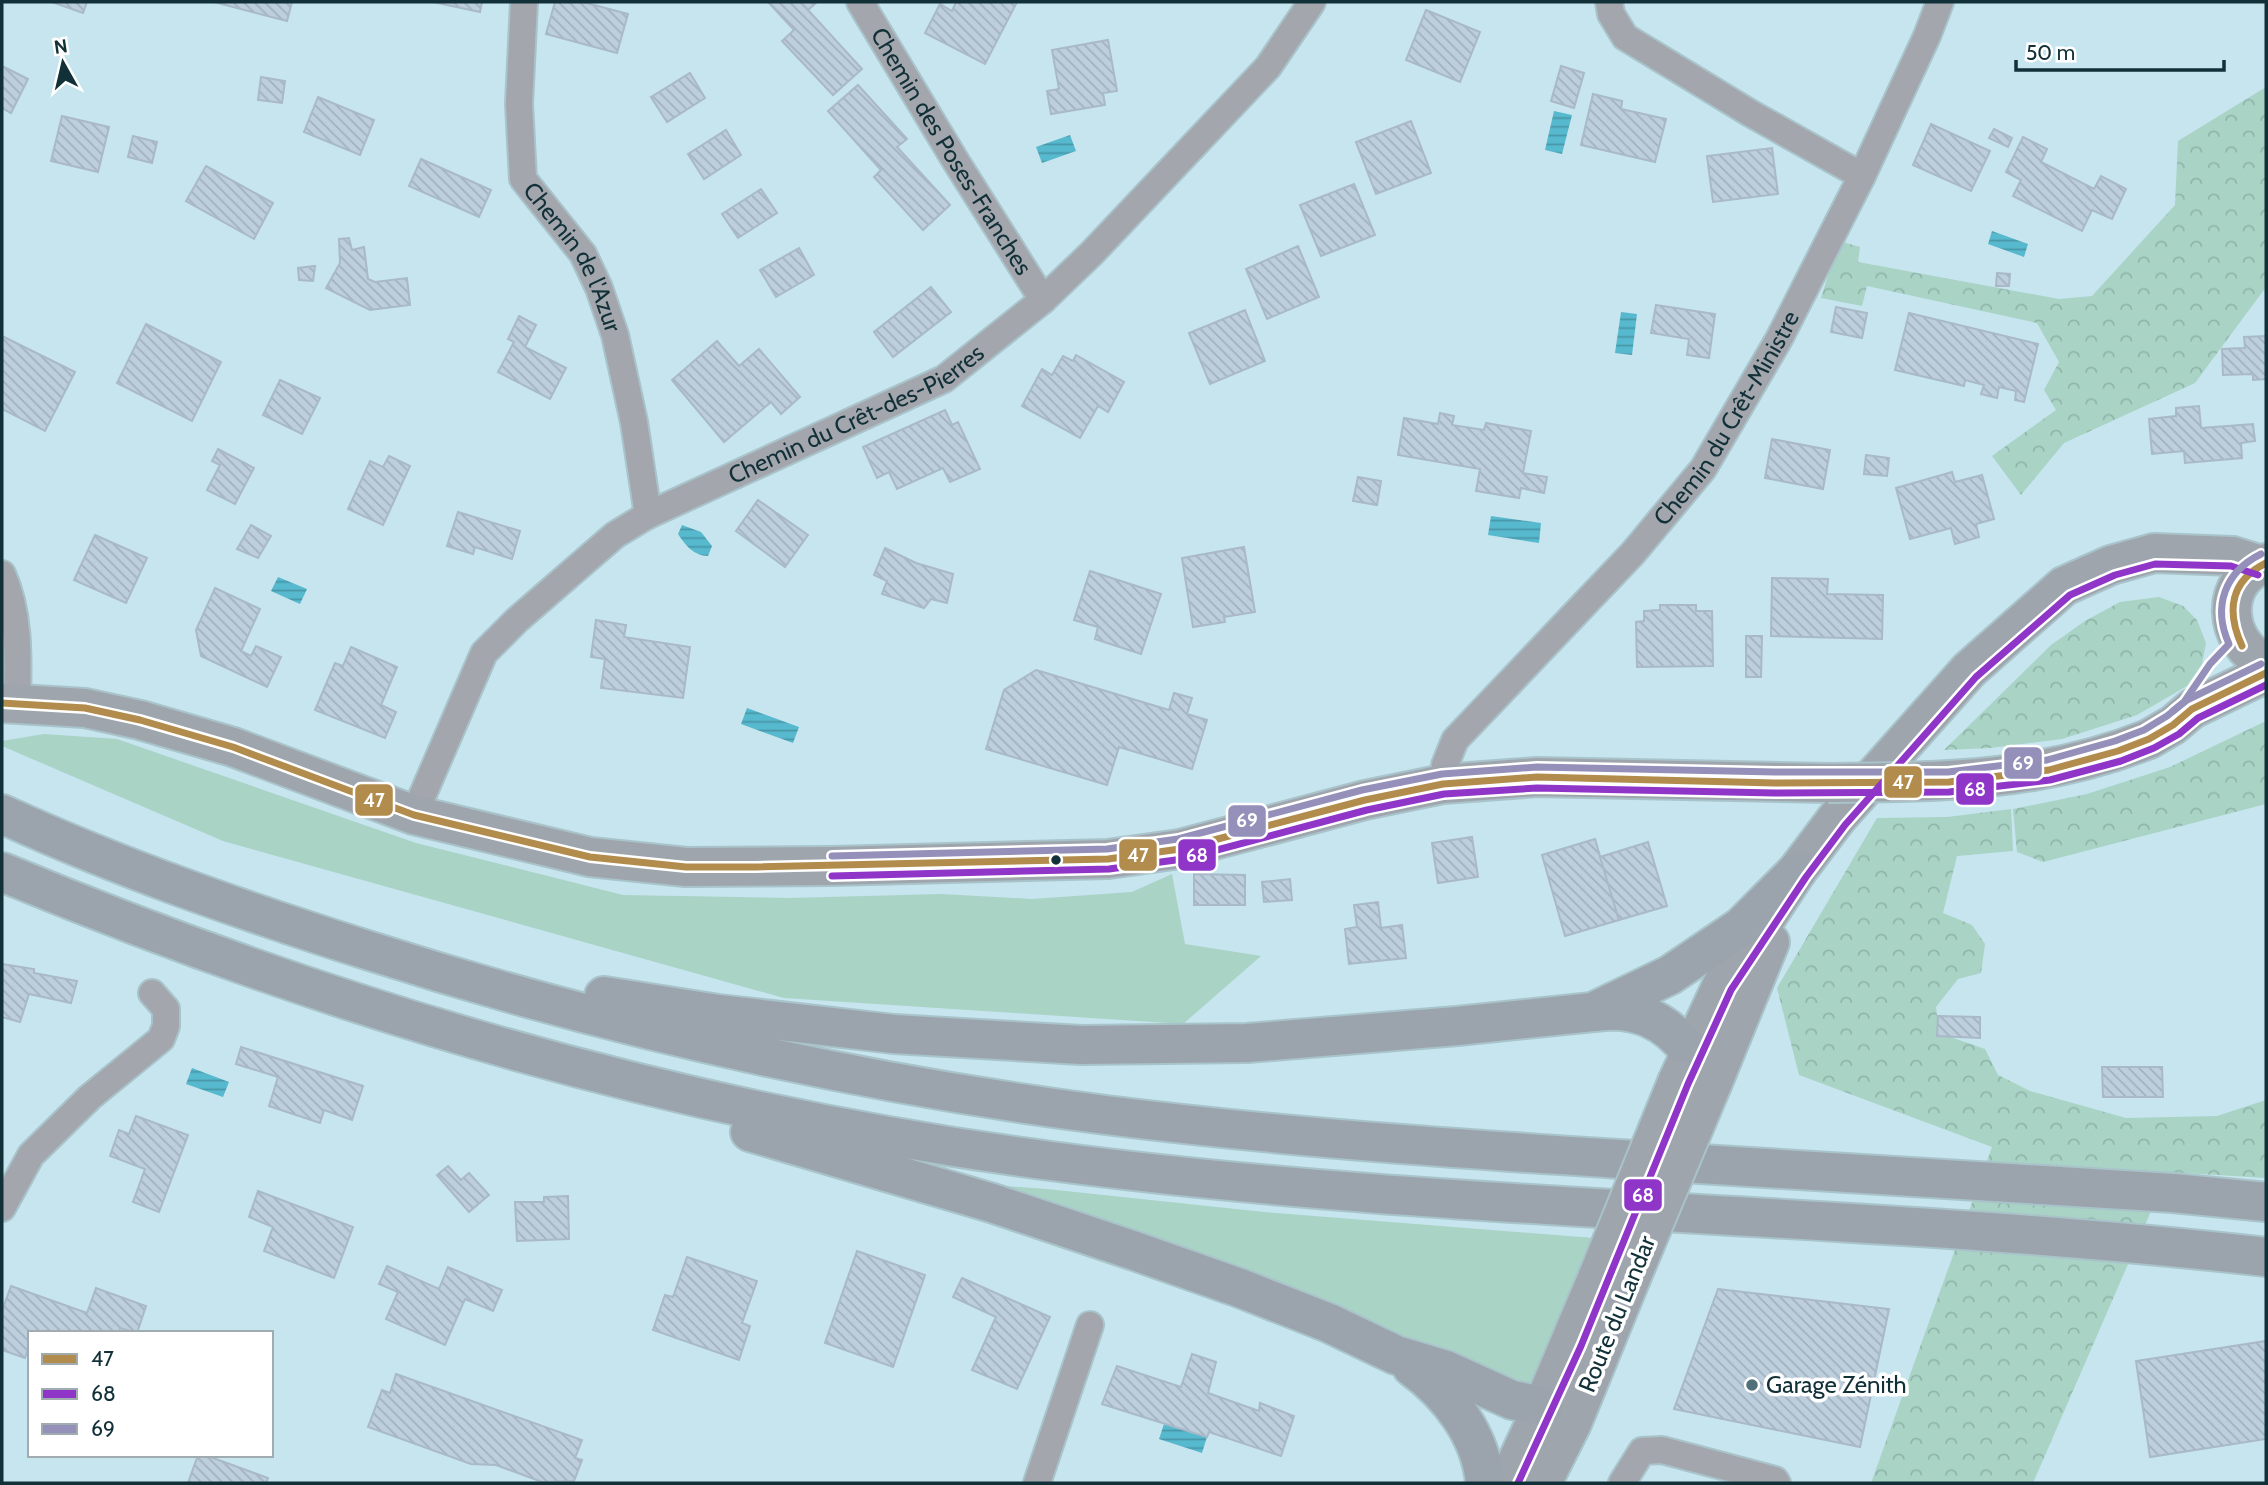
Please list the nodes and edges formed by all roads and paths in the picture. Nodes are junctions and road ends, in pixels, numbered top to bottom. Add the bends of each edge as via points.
1 (524, 2) edge
2 (860, 2) edge
3 (1312, 2) edge
4 (1609, 2) edge
5 (1940, 2) edge
6 (1861, 176) junction
7 (1043, 300) junction
8 (648, 515) junction
9 (2183, 555) junction
10 (2263, 564) edge
11 (2, 574) edge
12 (2232, 604) junction
13 (2258, 661) edge
14 (9, 703) edge
15 (1443, 784) junction
16 (2, 814) edge
17 (414, 815) junction
18 (1797, 871) junction
19 (2, 872) edge
20 (389, 957) junction
21 (152, 993) dead end
22 (1593, 1012) junction
23 (419, 1023) junction
24 (1694, 1074) junction
25 (2266, 1202) edge
26 (2, 1208) edge
27 (2266, 1256) edge
28 (1614, 1277) junction
29 (1090, 1325) dead end
30 (1396, 1354) junction
31 (1588, 1385) junction
32 (1543, 1406) junction
33 (1037, 1483) edge
34 (1485, 1483) edge
35 (1507, 1483) edge
36 (1542, 1483) edge
37 (1622, 1483) edge
38 (1777, 1483) edge

1 - 8 street, Chemin de l'Azur via 519,104 523,179 583,254 599,288 632,411
2 - 7 street, Chemin des Poses-Franches
3 - 7 street, Chemin du Crêt-des-Pierres via 1268,66
4 - 6 street via 1625,37
5 - 6 street, Chemin du Crêt-Ministre
6 - 15 street, Chemin du Crêt-Ministre via 1779,339 1703,469 1633,553 1455,740
7 - 8 street, Chemin du Crêt-des-Pierres via 944,379
8 - 17 street, Chemin du Crêt-des-Pierres via 615,535 484,653
9 - 10 street, Route du Landar via 2233,556
9 - 12 street
9 - 18 street, Route du Landar via 2154,553 2111,565 2064,586 1969,670 1837,818
10 - 12 street via 2247,575
11 - 14 street via 14,616 18,663
12 - 13 street via 2233,626
13 - 15 street, bridge via 2218,671 2192,709 2149,739 2049,770 1949,782 1537,778
14 - 17 street via 85,708 140,720 233,747
15 - 17 street via 1180,849 1056,861 685,867 590,857
16 - 20 highway via 159,879
18 - 22 highway via 1741,927 1670,975
18 - 24 street, Route du Landar
19 - 23 highway via 194,948
20 - 22 highway via 718,1014 986,1041 1247,1043
20 - 25 highway via 531,1000 697,1042 933,1089 1090,1113 1428,1148
21 - 26 street via 166,1009 161,1039 90,1097 31,1155
22 - 24 highway via 1630,1011 1664,1025 1679,1037
23 - 27 highway via 778,1115 1049,1161 1407,1196 2010,1233
23 - 30 highway via 687,1115 930,1184 1132,1250 1303,1313
24 - 28 street, Route du Landar, bridge
24 - 28 street, Route du Landar, bridge via 1663,1200
28 - 31 street, Route du Landar
28 - 32 street, Route du Landar
29 - 33 street
30 - 32 highway via 1446,1370 1512,1400
30 - 34 highway via 1432,1381 1452,1404 1478,1451
31 - 32 street
31 - 36 street, Route du Landar
32 - 35 street, Route du Landar
37 - 38 street via 1642,1451 1662,1450

